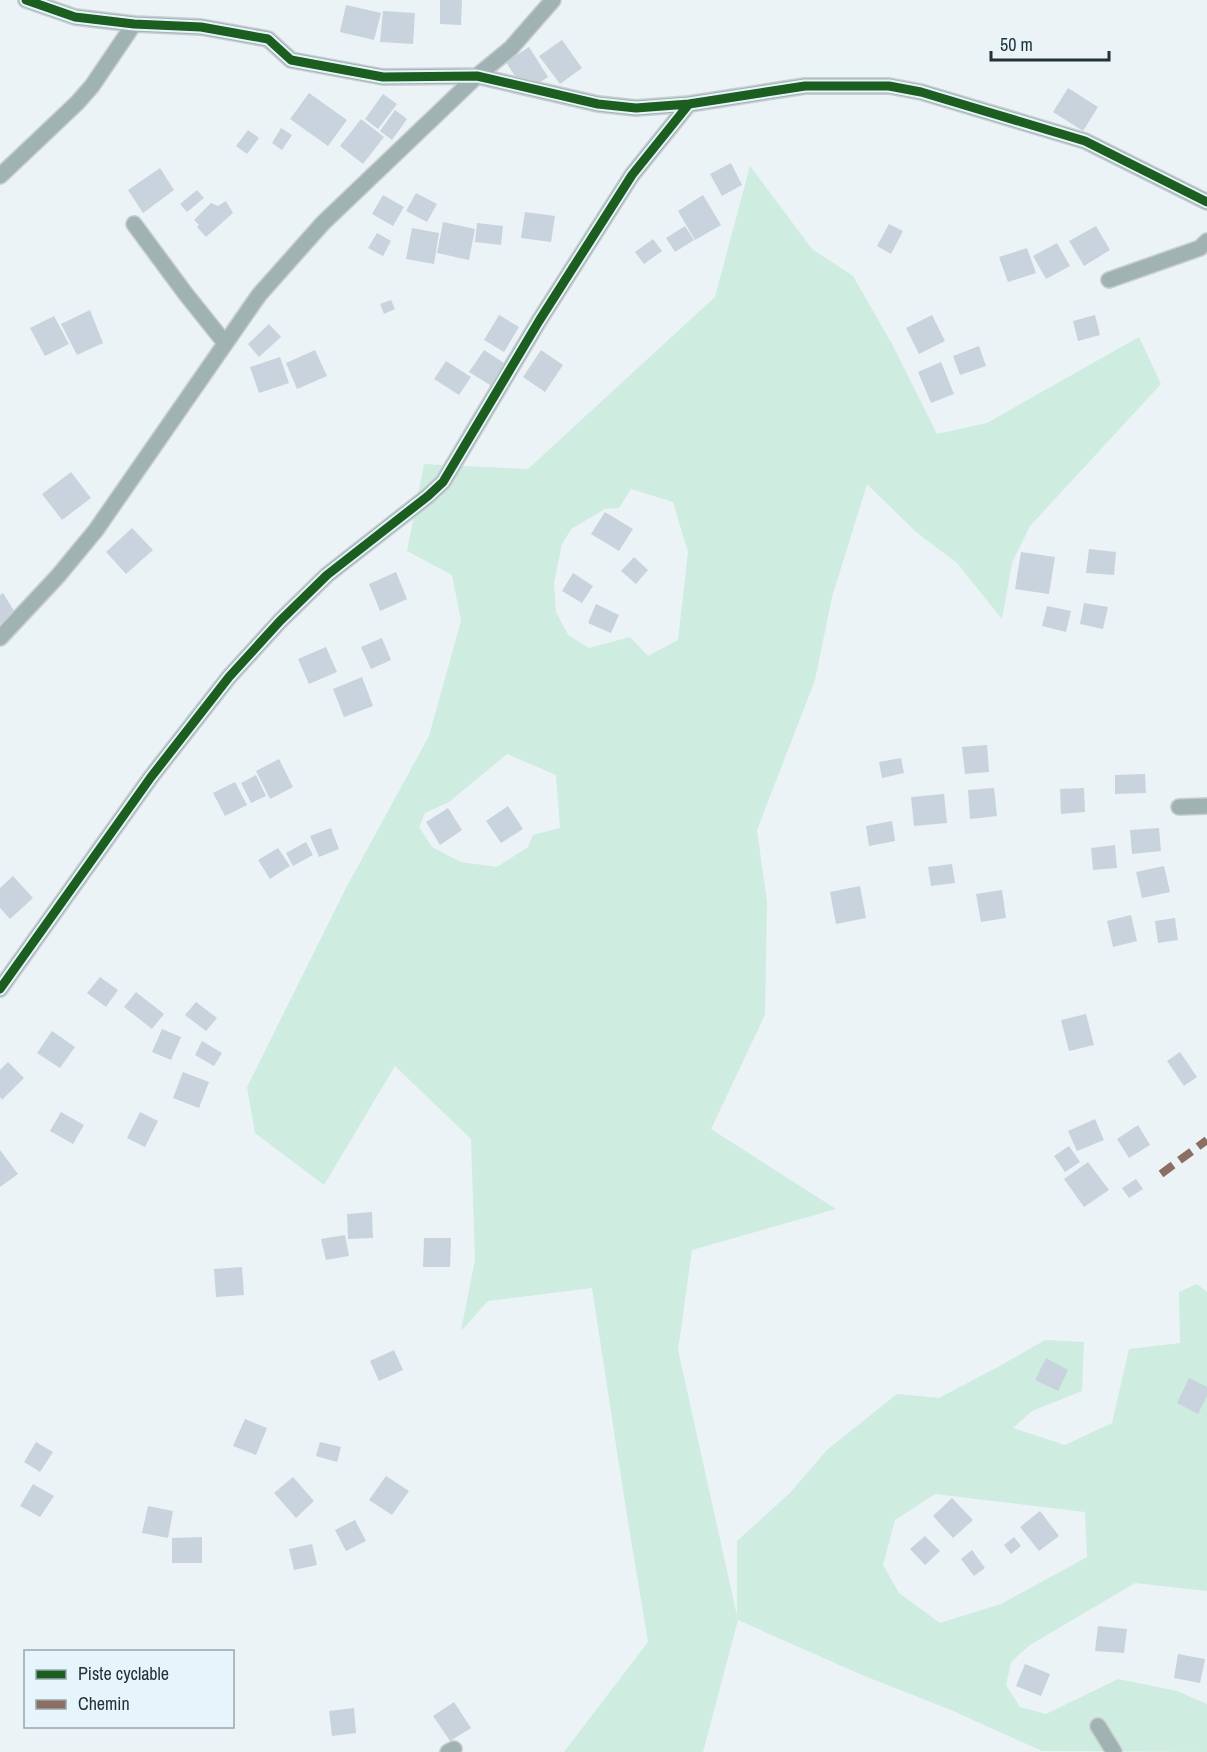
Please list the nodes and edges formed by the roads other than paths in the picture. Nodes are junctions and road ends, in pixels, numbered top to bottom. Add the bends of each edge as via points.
1 (26, 0) edge
2 (553, 0) edge
3 (134, 24) junction
4 (477, 76) junction
5 (689, 104) junction
6 (0, 176) edge
7 (1207, 202) edge
8 (134, 224) dead end
9 (1207, 241) edge
10 (1109, 280) dead end
11 (225, 343) junction
12 (0, 638) edge
13 (1207, 806) edge
14 (1179, 807) dead end
15 (0, 989) edge
16 (1098, 1726) dead end
17 (1114, 1752) edge

1 - 3 street via 75,16
2 - 4 street via 511,48
3 - 4 street via 201,27 268,39 291,60 383,77
3 - 6 street via 92,86
4 - 5 street via 598,104 636,108
4 - 11 street via 323,223 259,295
5 - 7 street via 805,86 889,86 921,92 1085,141
5 - 15 street via 632,175 443,482 327,575 229,677 151,777
8 - 11 street
9 - 10 street via 1200,248
11 - 12 street via 96,530
13 - 14 street
16 - 17 street

